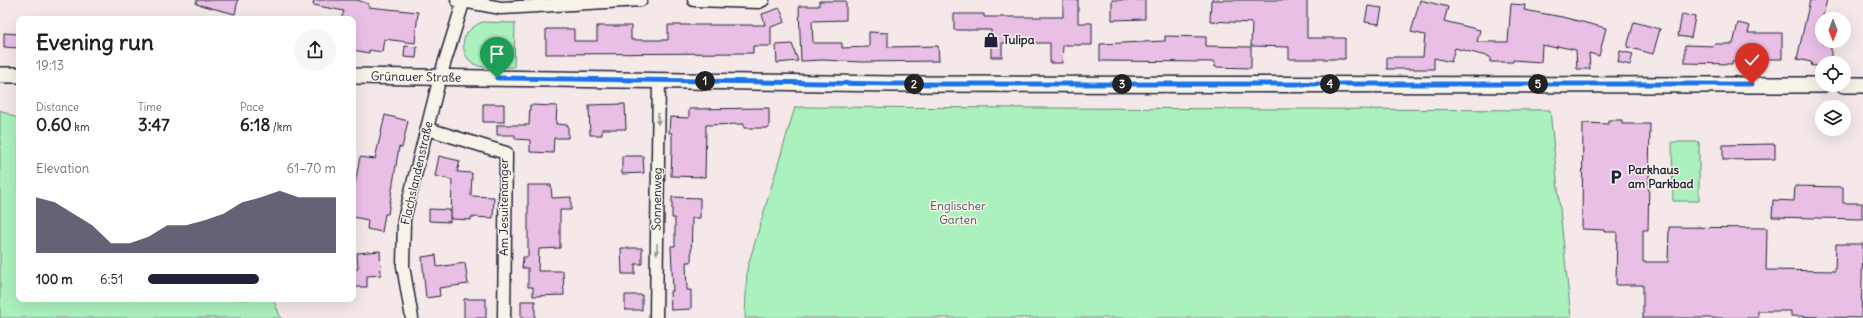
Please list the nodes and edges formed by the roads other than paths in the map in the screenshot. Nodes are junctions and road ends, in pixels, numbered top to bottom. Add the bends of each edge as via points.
1 (641, 0) edge
2 (694, 0) edge
3 (763, 0) edge
4 (461, 1) edge
5 (0, 75) edge
6 (16, 75) edge
7 (356, 76) edge
8 (440, 77) junction
9 (659, 80) junction
10 (1815, 84) edge
11 (1851, 85) edge
12 (1863, 85) edge
13 (428, 129) junction
14 (412, 318) edge
15 (504, 318) edge
16 (656, 318) edge

1 - 4 street via 501,8
2 - 3 street
4 - 8 street, Flachslandenstraße
5 - 6 street
7 - 8 street, Grünauer Straße
8 - 9 street, Grünauer Straße
8 - 13 street, Flachslandenstraße
9 - 10 street, Grünauer Straße via 893,84
9 -> 16 street, Sonnenweg
11 - 12 street
13 - 14 street, Flachslandenstraße via 404,219 403,266
13 - 15 street, Am Jesuitenanger via 506,154

